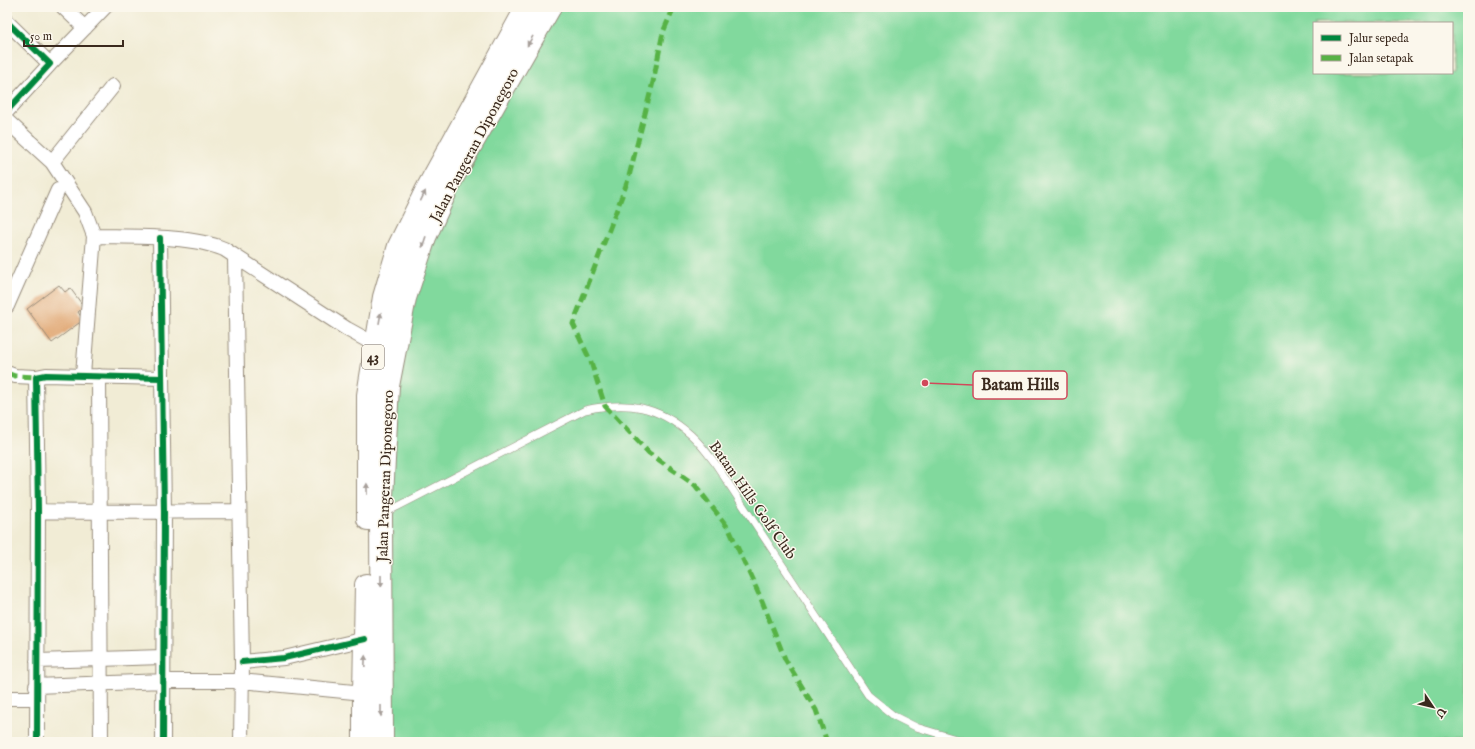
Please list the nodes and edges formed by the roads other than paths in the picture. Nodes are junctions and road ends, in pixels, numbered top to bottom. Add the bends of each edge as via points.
1 (63, 7) edge
2 (106, 7) edge
3 (527, 7) edge
4 (550, 7) edge
5 (7, 22) edge
6 (85, 28) junction
7 (50, 64) junction
8 (113, 86) dead end
9 (7, 111) edge
10 (7, 121) edge
11 (52, 162) junction
12 (58, 190) dead end
13 (94, 236) junction
14 (160, 238) junction
15 (235, 257) junction
16 (7, 306) edge
17 (376, 345) junction
18 (7, 373) edge
19 (83, 375) junction
20 (99, 376) junction
21 (36, 377) junction
22 (161, 378) junction
23 (164, 511) junction
24 (239, 511) junction
25 (38, 512) junction
26 (99, 513) junction
27 (381, 515) junction
28 (365, 639) junction
29 (162, 657) junction
30 (101, 660) junction
31 (37, 661) junction
32 (242, 662) junction
33 (163, 681) junction
34 (241, 681) junction
35 (101, 685) junction
36 (36, 692) junction
37 (364, 693) junction
38 (7, 698) edge
39 (37, 742) edge
40 (101, 742) edge
41 (163, 742) edge
42 (241, 742) edge
43 (364, 742) edge
44 (382, 742) edge
45 (966, 742) edge

1 - 6 street
2 - 6 street
17 -> 3 highway, Jalan Pangeran Diponegoro / 43 via 384,297 399,246 426,191
4 -> 27 highway, Jalan Pangeran Diponegoro / 43 via 451,180 425,237 405,298 388,386
5 - 7 street
6 - 7 street
7 - 9 street
8 - 11 street
10 - 11 street
11 - 13 street via 85,212
12 - 16 street
13 - 14 street
13 - 19 street
14 - 15 street via 212,244
14 - 22 street
15 - 17 street
15 - 24 street
28 -> 17 highway, Jalan Pangeran Diponegoro / 43 via 368,395
18 - 21 street
19 - 20 street
19 - 21 street
20 - 22 street
20 - 26 street
21 - 25 street
22 - 23 street
23 - 24 street
23 - 26 street
23 - 29 street
24 - 32 street
25 - 26 street
25 - 31 street
26 - 30 street
27 -> 44 highway, Jalan Pangeran Diponegoro / 43
27 - 45 lane, Batam Hills Golf Club via 585,410 605,406 640,406 665,417 691,435 715,463 868,695 894,716 916,727
28 - 32 street via 284,658
37 -> 28 highway, Jalan Pangeran Diponegoro / 43
29 - 30 street
29 - 33 street
30 - 31 street
30 - 35 street
31 - 36 street
32 - 34 street
33 - 34 street
33 - 35 street
33 - 41 street
34 - 37 street
34 - 42 street
35 - 36 street
35 - 40 street
36 - 38 street
36 - 39 street
37 - 43 highway, Jalan Pangeran Diponegoro / 43

